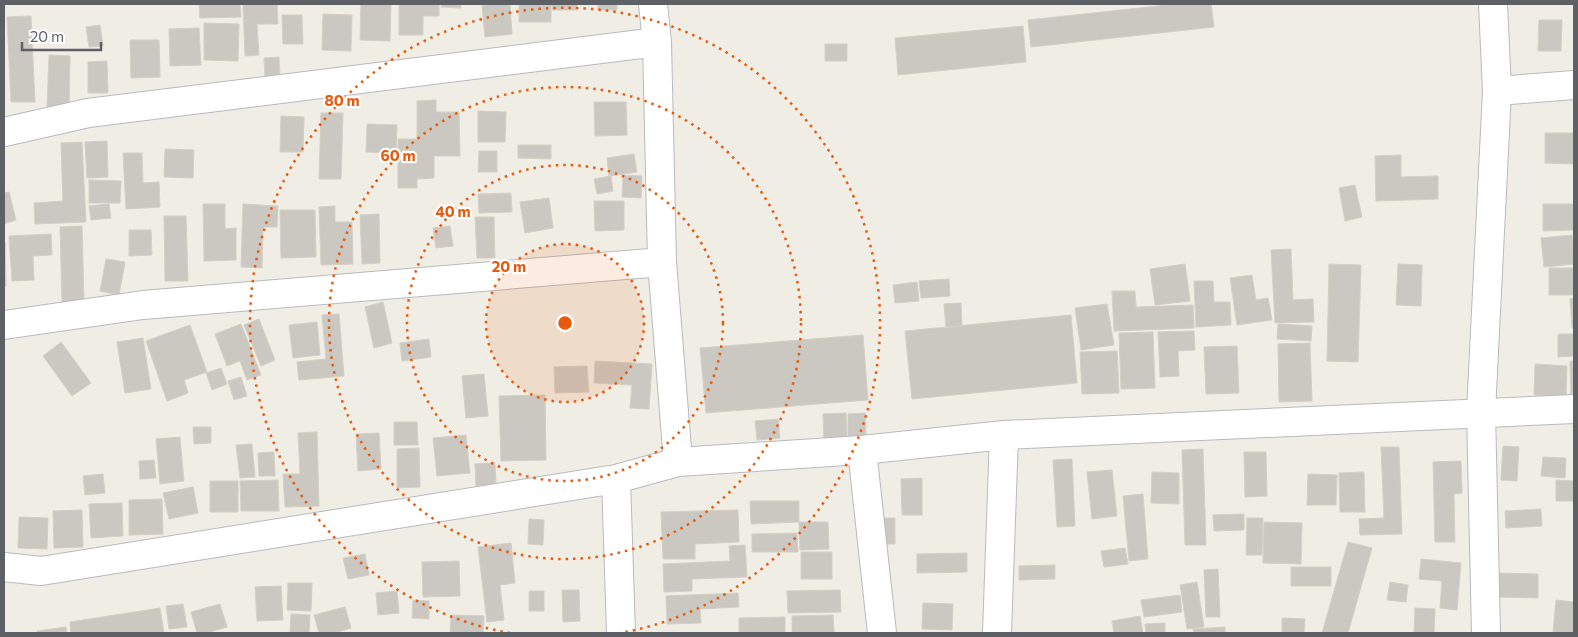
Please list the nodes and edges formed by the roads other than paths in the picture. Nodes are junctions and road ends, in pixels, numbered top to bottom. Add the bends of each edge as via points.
1 (654, 4) edge
2 (1493, 4) edge
3 (657, 42) junction
4 (1574, 85) edge
5 (1497, 91) junction
6 (4, 132) edge
7 (662, 262) junction
8 (4, 325) edge
9 (1574, 409) edge
10 (1481, 412) junction
11 (1004, 435) junction
12 (862, 450) junction
13 (678, 462) junction
14 (616, 479) junction
15 (4, 567) edge
16 (621, 633) edge
17 (882, 633) edge
18 (997, 633) edge
19 (1486, 633) edge

1 - 3 street
2 - 5 street
3 - 6 street via 88,113
3 - 7 street
4 - 5 street
5 - 10 street
7 - 8 street via 143,304
7 - 13 street
9 - 10 street
10 - 11 street
10 - 19 street
11 - 12 street
11 - 18 street
12 - 13 street
12 - 17 street
13 - 14 street
14 - 15 street via 41,571
14 - 16 street

